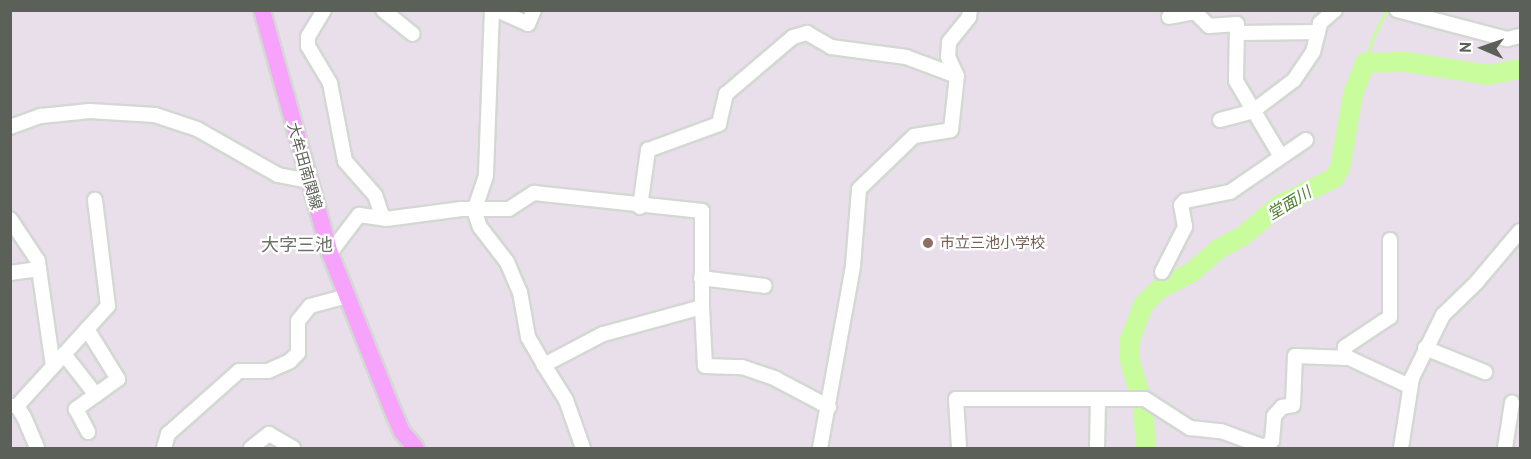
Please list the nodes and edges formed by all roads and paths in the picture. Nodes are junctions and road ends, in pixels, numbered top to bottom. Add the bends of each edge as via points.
1 (262, 10) edge
2 (324, 10) edge
3 (383, 10) edge
4 (492, 10) edge
5 (497, 10) edge
6 (534, 10) edge
7 (970, 10) edge
8 (1335, 10) edge
9 (1397, 10) edge
10 (1169, 17) dead end
11 (1318, 32) junction
12 (1237, 33) junction
13 (413, 34) dead end
14 (1521, 36) edge
15 (957, 76) junction
16 (1253, 111) junction
17 (1220, 120) dead end
18 (10, 127) edge
19 (1306, 140) dead end
20 (1280, 155) junction
21 (309, 182) junction
22 (95, 200) dead end
23 (640, 207) junction
24 (474, 210) junction
25 (383, 218) junction
26 (10, 219) edge
27 (1521, 231) edge
28 (1390, 240) dead end
29 (330, 253) junction
30 (39, 269) junction
31 (1162, 272) dead end
32 (10, 273) edge
33 (701, 278) junction
34 (765, 286) dead end
35 (347, 296) junction
36 (702, 306) junction
37 (87, 329) junction
38 (1425, 348) junction
39 (64, 354) junction
40 (1344, 358) junction
41 (544, 365) junction
42 (53, 366) junction
43 (1485, 372) dead end
44 (1409, 386) junction
45 (96, 395) junction
46 (1098, 399) junction
47 (1512, 403) dead end
48 (14, 406) edge
49 (828, 407) junction
50 (88, 432) dead end
51 (1267, 447) edge
52 (37, 448) edge
53 (164, 448) edge
54 (251, 448) edge
55 (293, 448) edge
56 (416, 448) edge
57 (583, 448) edge
58 (820, 448) edge
59 (959, 448) edge
60 (1097, 448) edge
61 (1401, 448) edge
62 (1505, 448) edge

1 - 21 main road, 大牟田南関線
2 - 25 street via 308,37 308,46 330,83 345,161 375,195
3 - 13 street
4 - 24 street via 486,177
5 - 6 street via 528,24
7 - 15 street via 969,17 949,42 948,57
8 - 11 street via 1320,23
9 - 14 street via 1507,39
10 - 12 street via 1195,12 1209,26 1237,24
11 - 12 street
11 - 16 street via 1305,66 1294,80
12 - 16 street via 1236,81
15 - 23 street via 906,57 831,47 818,37 799,34 726,93 719,124 648,150
15 - 49 street via 951,130 914,136 859,189 853,266
16 - 17 street
16 - 20 street
18 - 21 street via 41,116 90,111 155,115 197,129 278,175
19 - 20 street
20 - 31 street via 1230,192 1181,205 1185,228
21 - 29 main road, 大牟田南関線
22 - 37 street via 108,306
23 - 24 street via 534,193 509,209
23 - 33 street via 702,211
24 - 25 street
24 - 41 street via 480,226 507,262 520,292 528,337
25 - 29 street via 359,215
26 - 30 street
27 - 38 street via 1443,315
28 - 40 street via 1390,317 1345,347
29 - 35 main road, 大牟田南関線
30 - 32 street
30 - 42 street
33 - 34 street
33 - 36 street
35 - 53 street via 310,306 298,321 298,353 290,361 268,371 240,371 168,434
35 - 56 main road, 大牟田南関線 via 402,432
36 - 41 street via 603,334
36 - 49 street via 705,366 742,367 776,379
37 - 39 street
37 - 45 street via 118,379
38 - 43 street
38 - 44 street
39 - 42 street
39 - 45 street
40 - 44 street
40 - 51 street via 1295,356 1293,405 1282,407 1274,416 1272,441
41 - 57 street via 566,400
42 - 48 street
44 - 61 street
45 - 50 street via 76,409
46 - 51 street via 1139,399 1190,428 1221,431
46 - 59 street via 956,399
46 - 60 street
47 - 62 street
48 - 52 street
49 - 58 street
54 - 55 street via 269,434

